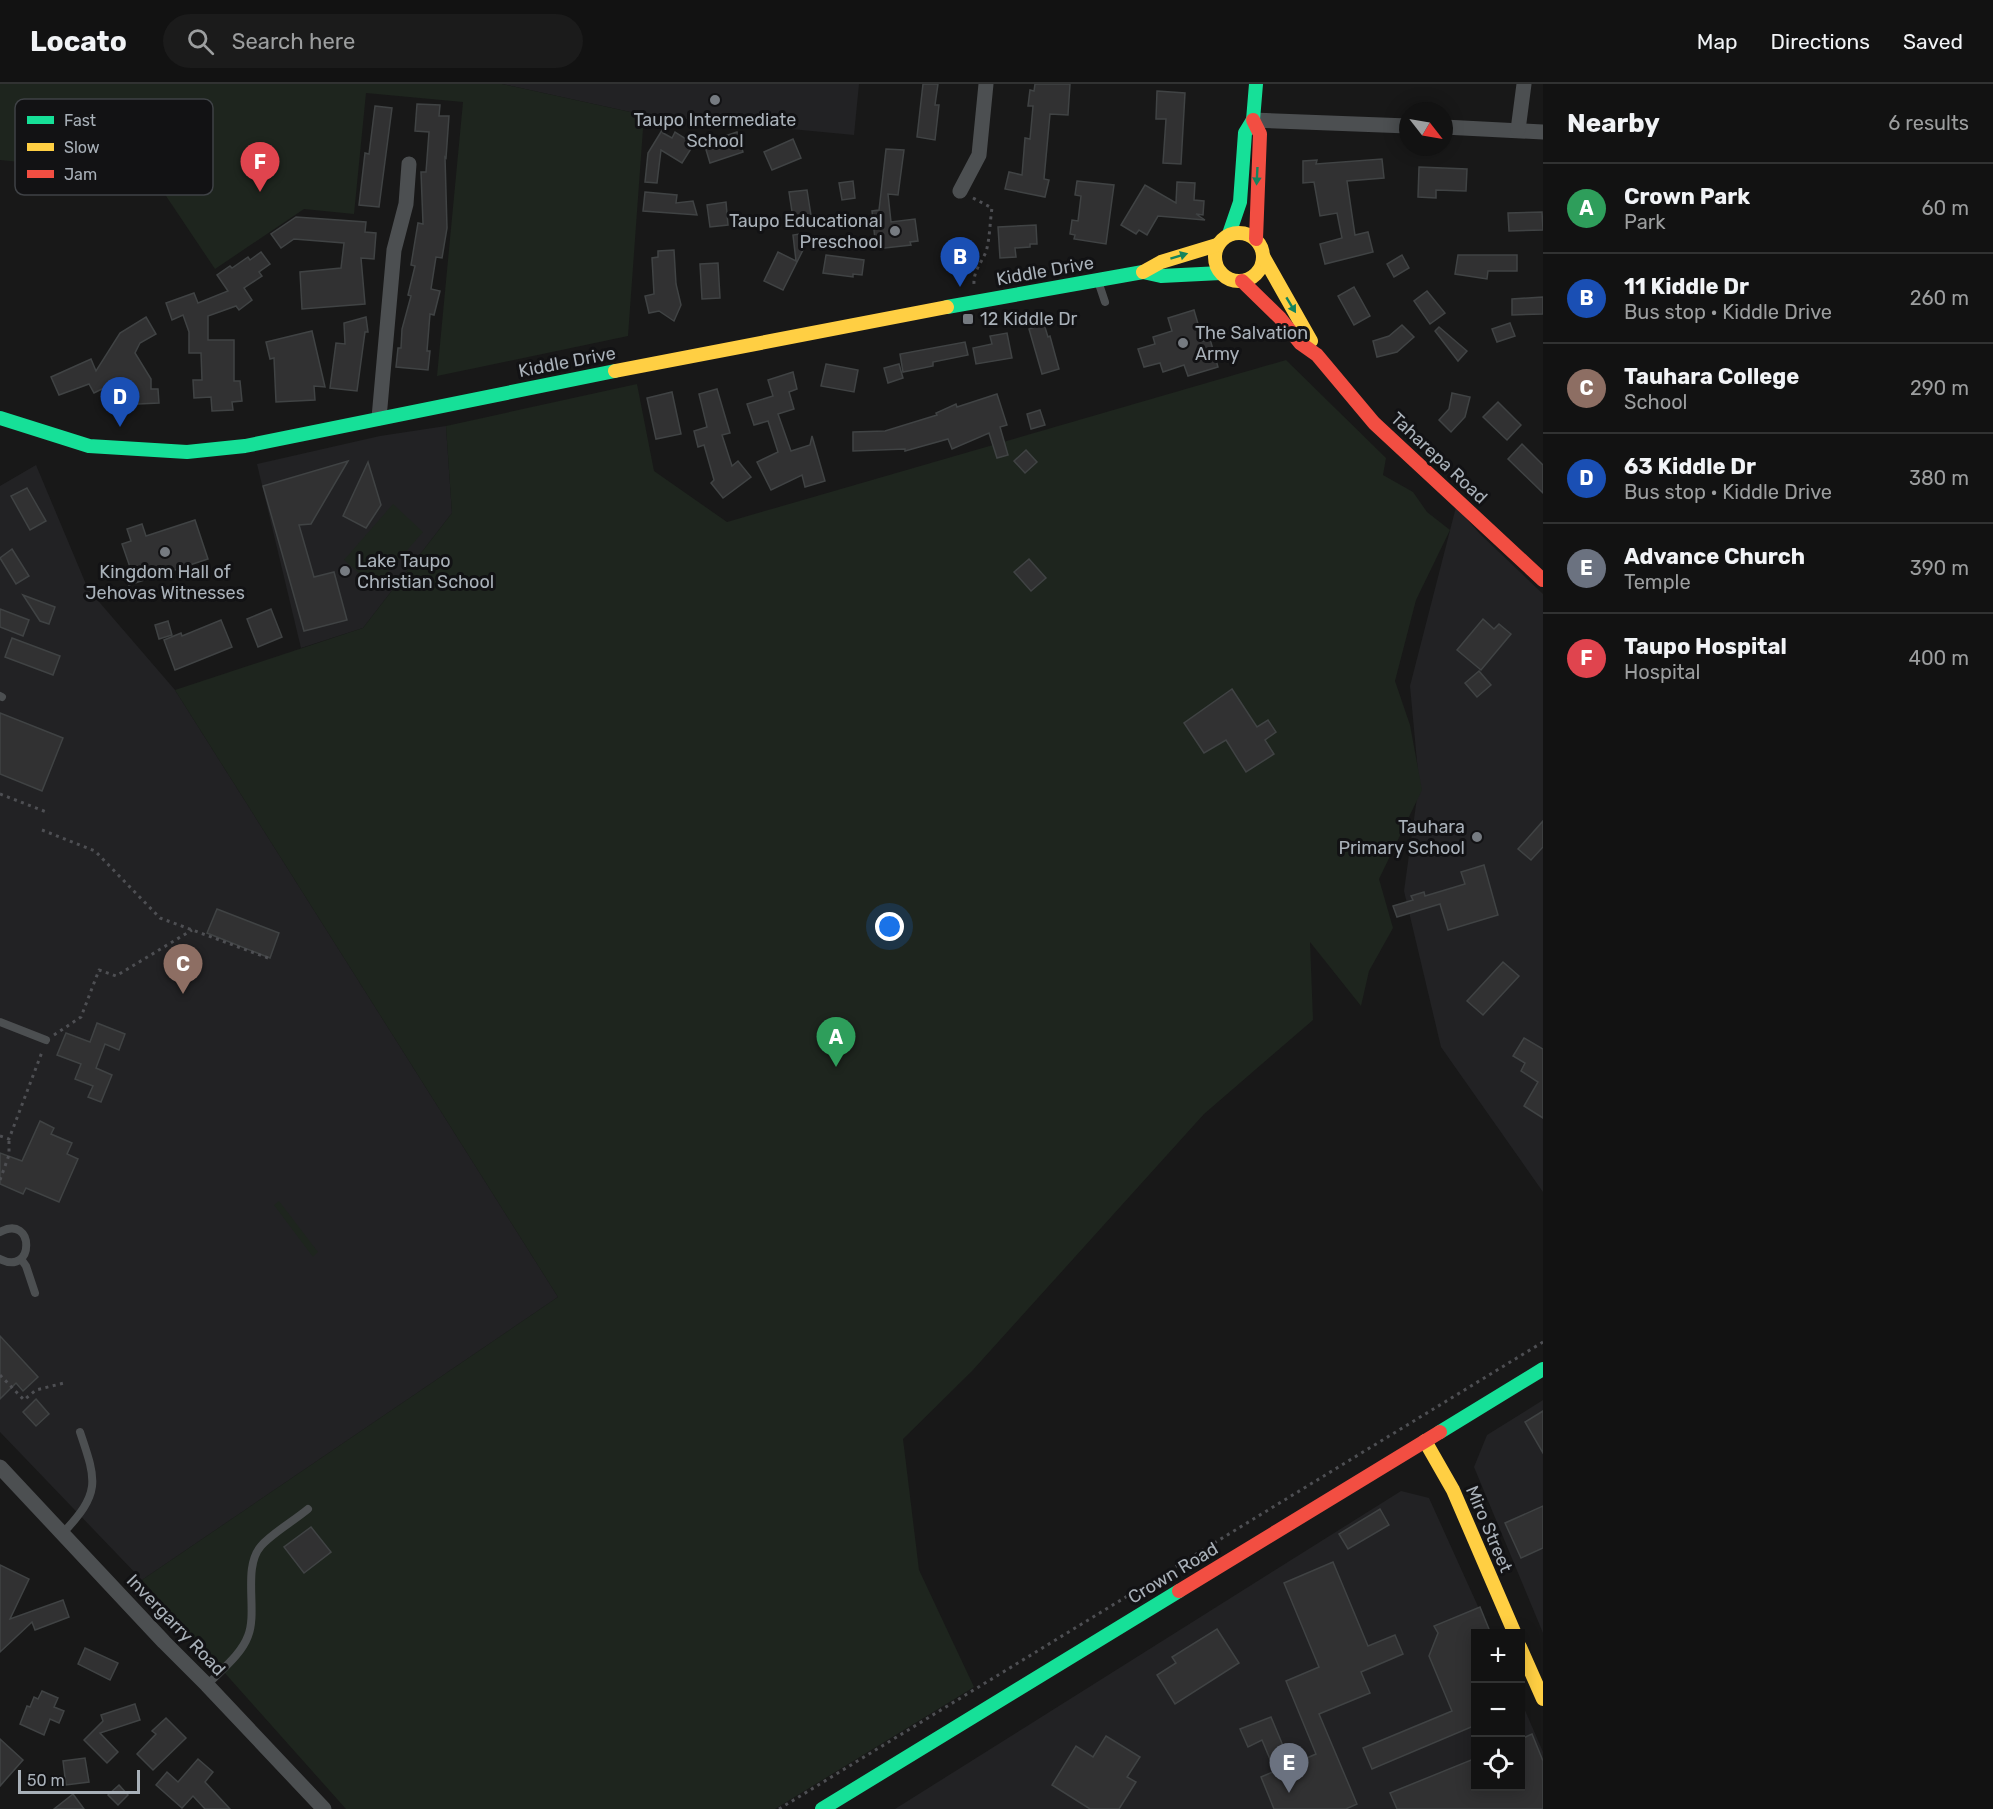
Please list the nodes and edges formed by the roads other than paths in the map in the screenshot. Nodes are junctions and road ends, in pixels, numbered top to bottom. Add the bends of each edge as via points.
1 (986, 84) edge
2 (1256, 84) edge
3 (1524, 84) edge
4 (1253, 120) junction
5 (1399, 126) edge
6 (1453, 127) edge
7 (1518, 130) junction
8 (1543, 132) edge
9 (409, 164) dead end
10 (960, 191) road end
11 (1229, 234) junction
12 (1256, 239) junction
13 (1217, 245) junction
14 (1263, 256) junction
15 (1143, 272) junction
16 (1221, 273) junction
17 (1098, 280) junction
18 (1242, 281) junction
19 (1105, 302) dead end
20 (1317, 355) junction
21 (0, 418) edge
22 (379, 418) junction
23 (1543, 580) edge
24 (0, 1022) edge
25 (46, 1040) road end
26 (0, 1232) edge
27 (0, 1259) edge
28 (21, 1259) junction
29 (35, 1293) dead end
30 (1543, 1369) edge
31 (80, 1432) dead end
32 (1425, 1441) junction
33 (0, 1467) edge
34 (308, 1509) dead end
35 (62, 1534) junction
36 (1513, 1629) edge
37 (1525, 1656) edge
38 (207, 1685) junction
39 (1543, 1699) edge
40 (324, 1809) edge
41 (822, 1809) edge

1 - 10 street via 979,155
2 - 4 street, Taharepa Road
3 - 7 street
4 - 5 street
4 - 11 street, Taharepa Road via 1245,133 1240,202
4 -> 12 street, Taharepa Road via 1260,134
6 - 7 street
7 - 8 street
9 - 22 street via 406,204 394,250
11 - 12 street via 1244,232
11 - 13 street, Taharepa Road
12 - 14 street, Taharepa Road
15 -> 13 street, Kiddle Drive via 1161,262
13 - 16 street via 1215,260
14 - 18 street via 1260,270
14 -> 20 street, Taharepa Road
15 - 16 street, Kiddle Drive via 1161,276
15 - 17 street, Kiddle Drive
16 - 18 street, Taharepa Road
17 - 19 lane
17 - 22 street, Kiddle Drive
18 - 20 street, Taharepa Road via 1281,318 1300,343
20 - 23 street, Taharepa Road via 1374,423
21 - 22 street, Kiddle Drive via 89,446 187,452 245,446
24 - 25 lane
26 - 28 lane via 13,1228 23,1233 27,1244
27 - 28 lane
28 - 29 lane
30 - 32 street, Crown Road
31 - 35 lane via 94,1483 84,1510
32 - 36 street, Miro Street via 1453,1490
32 - 41 street, Crown Road
33 - 35 street, Invergarry Road
34 - 38 lane via 260,1547 250,1584 253,1615 249,1636
35 - 38 street, Invergarry Road
37 - 39 street
38 - 40 street, Invergarry Road

